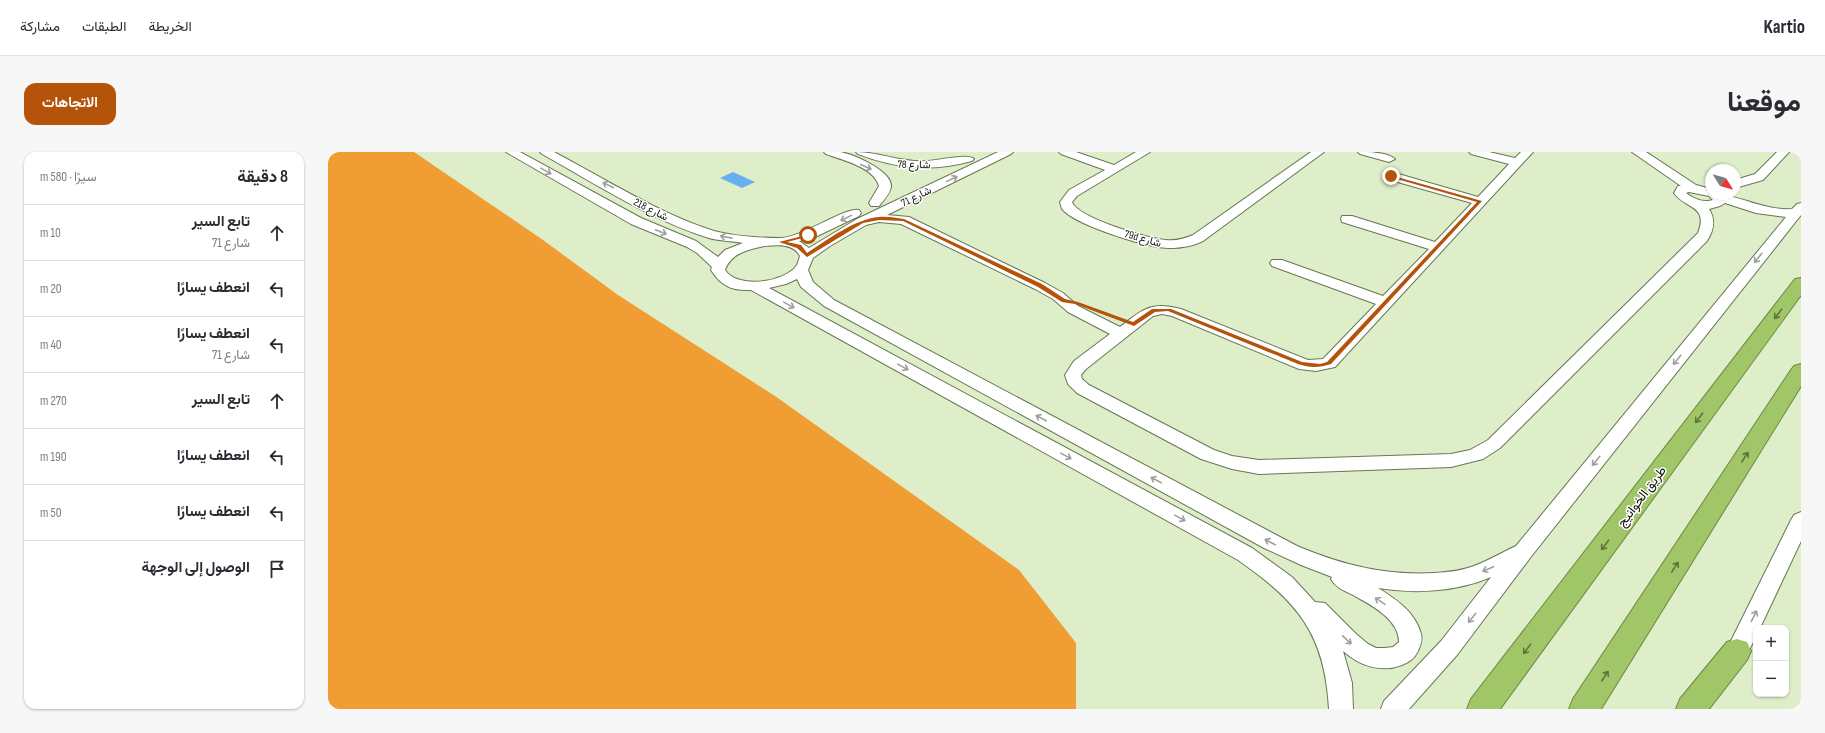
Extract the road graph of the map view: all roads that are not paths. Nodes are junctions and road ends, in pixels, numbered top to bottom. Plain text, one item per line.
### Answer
1 (512, 152) edge
2 (546, 152) edge
3 (830, 152) edge
4 (862, 152) edge
5 (982, 152) edge
6 (1007, 152) edge
7 (1065, 152) edge
8 (1144, 152) edge
9 (1318, 152) edge
10 (1364, 152) edge
11 (1475, 152) edge
12 (1638, 152) edge
13 (1782, 152) edge
14 (1521, 157) edge
15 (968, 159) junction
16 (1389, 159) dead end
17 (1115, 169) junction
18 (1391, 176) dead end
19 (1741, 182) edge
20 (1705, 194) edge
21 (1709, 200) edge
22 (1717, 200) edge
23 (1723, 200) edge
24 (1480, 201) junction
25 (875, 203) junction
26 (902, 203) junction
27 (1799, 210) edge
28 (1347, 219) dead end
29 (904, 220) junction
30 (862, 222) junction
31 (1768, 227) junction
32 (765, 242) junction
33 (782, 242) junction
34 (1437, 247) junction
35 (804, 263) junction
36 (1277, 263) dead end
37 (719, 266) junction
38 (1801, 283) edge
39 (754, 286) junction
40 (1064, 300) junction
41 (1385, 302) junction
42 (1134, 324) junction
43 (1121, 334) junction
44 (1801, 370) edge
45 (1801, 520) edge
46 (1523, 552) junction
47 (1299, 557) junction
48 (1288, 585) junction
49 (1737, 652) junction
50 (1342, 709) edge
51 (1393, 709) edge
52 (1482, 709) edge
53 (1584, 709) edge
54 (1691, 709) edge
55 (1708, 709) edge

1 -> 37 street
32 -> 2 street, شارع 218
3 -> 25 street, شارع 78
4 - 15 street, شارع 78
5 - 15 street, شارع 71
26 -> 6 street, شارع 71
7 - 17 street
8 - 17 street, 79d شارع
9 - 17 street, 79d شارع
10 - 16 street
11 - 14 street
12 - 20 street
13 - 19 street
14 - 24 street
15 - 25 street, شارع 71
18 - 24 street
21 - 43 street
22 - 31 street
23 - 27 street
24 - 34 street
25 -> 33 street, شارع 71
26 - 29 street
26 - 30 street, شارع 71
27 - 31 street
28 - 34 street
29 - 30 street
29 - 40 street
30 - 35 street, شارع 71
31 -> 46 street
32 - 33 street
32 - 37 street
33 - 35 street
34 - 41 street
35 - 39 street, شارع 71
47 -> 35 street
36 - 41 street
37 - 39 street
38 -> 52 highway, طريق الخوانيج
39 -> 48 street
40 - 42 street
40 - 43 street
41 - 42 street
42 - 43 street
53 -> 44 highway
49 -> 45 street
46 -> 47 street
46 -> 51 street
48 -> 47 street
48 - 50 street
49 - 54 highway
49 - 55 street

